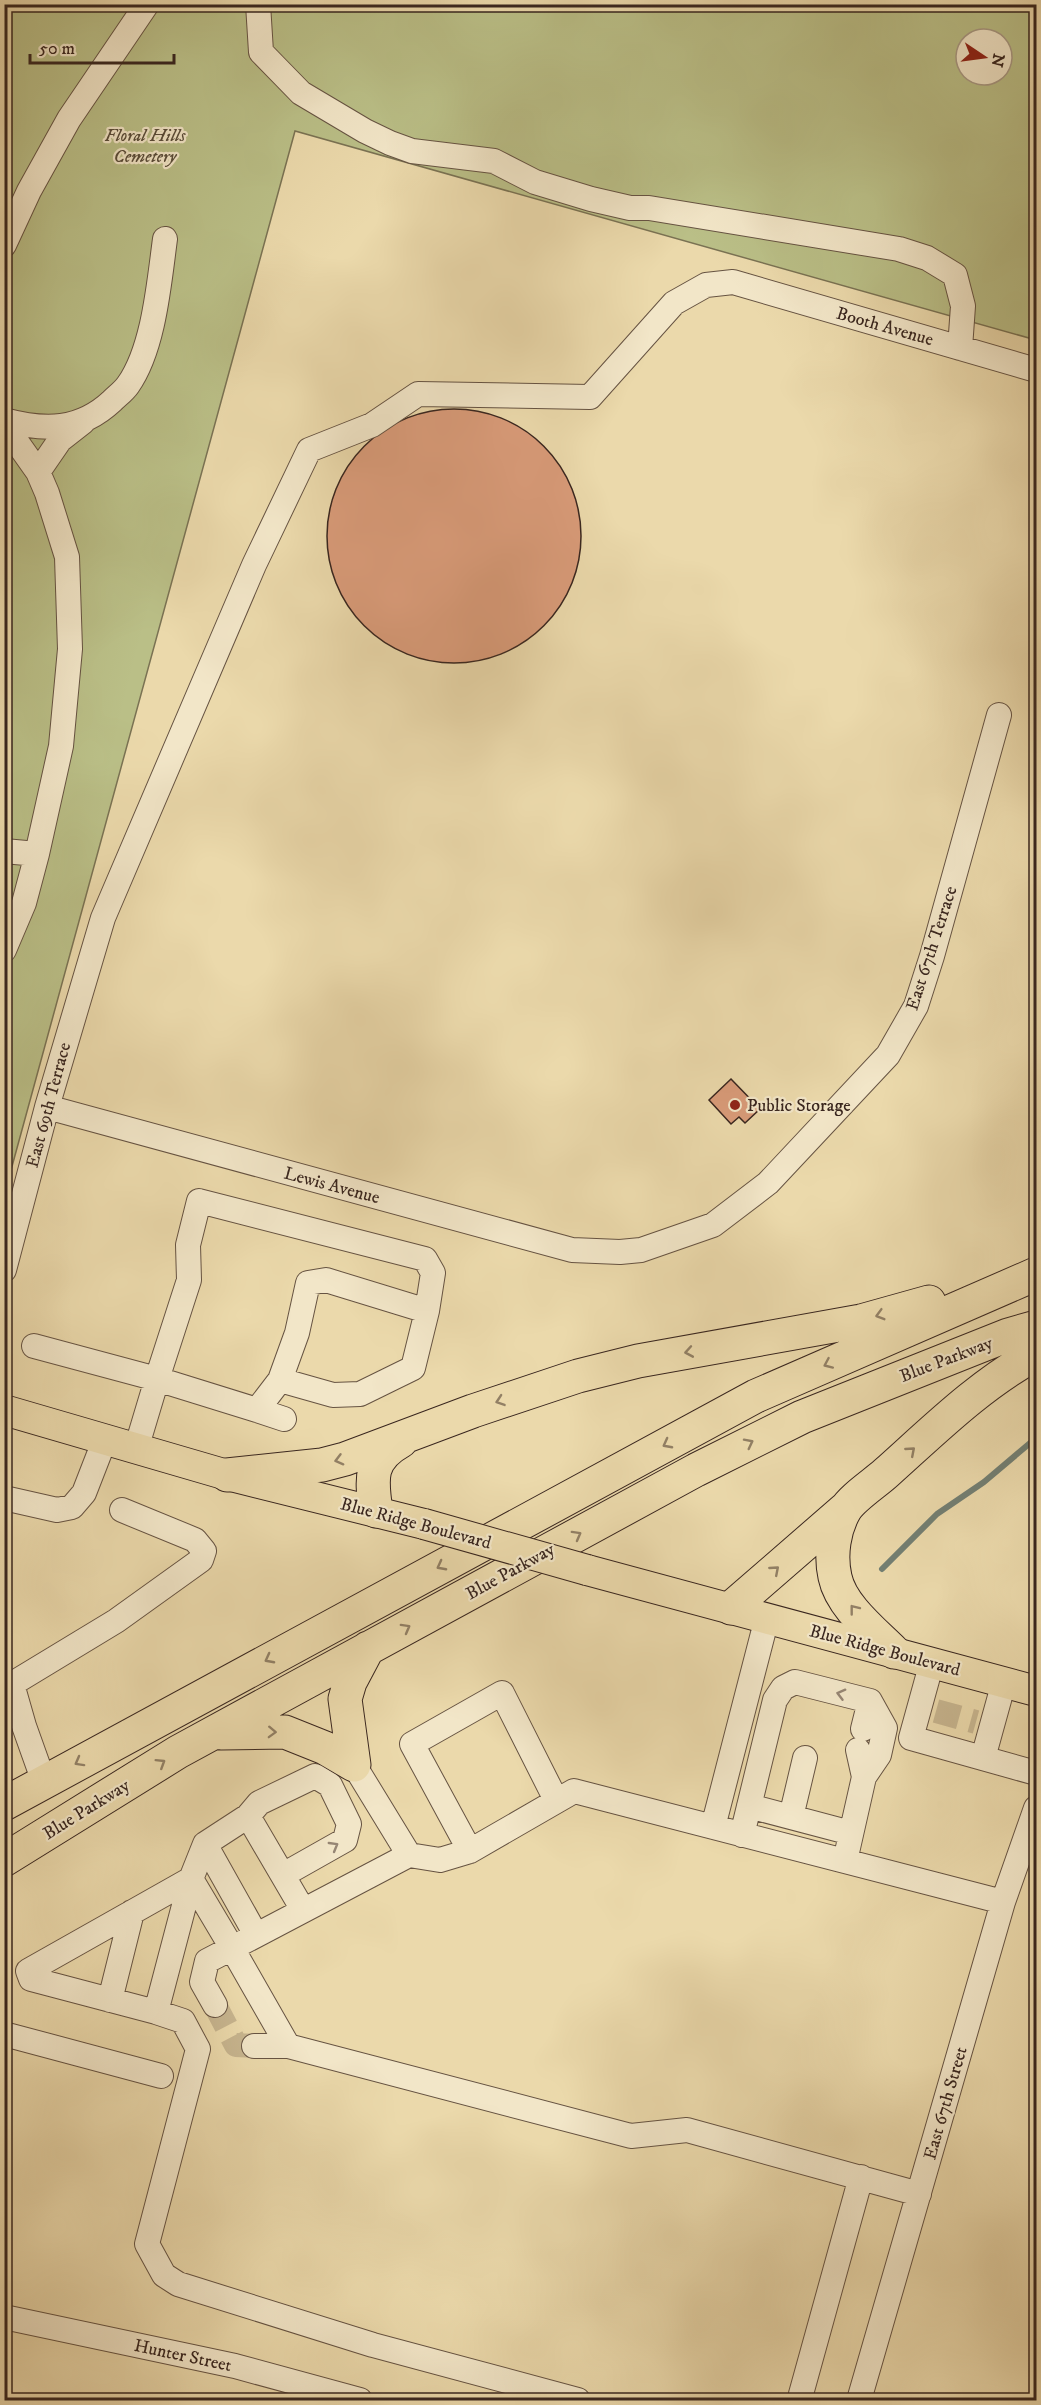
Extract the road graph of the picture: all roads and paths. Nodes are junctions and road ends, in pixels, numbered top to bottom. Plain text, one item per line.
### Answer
1 (147, 4) edge
2 (258, 4) edge
3 (165, 239) dead end
4 (4, 245) edge
5 (733, 282) joint
6 (960, 348) junction
7 (1036, 370) edge
8 (4, 422) edge
9 (82, 422) junction
10 (38, 472) junction
11 (999, 715) dead end
12 (4, 851) edge
13 (37, 854) junction
14 (6, 939) edge
15 (47, 1107) junction
16 (620, 1252) joint
17 (1036, 1268) edge
18 (4, 1270) edge
19 (1036, 1274) edge
20 (427, 1311) junction
21 (1036, 1327) edge
22 (34, 1346) dead end
23 (1036, 1354) edge
24 (157, 1379) junction
25 (280, 1380) junction
26 (4, 1410) edge
27 (257, 1410) junction
28 (284, 1419) dead end
29 (414, 1434) junction
30 (105, 1439) junction
31 (136, 1449) junction
32 (227, 1475) junction
33 (4, 1498) edge
34 (846, 1508) junction
35 (122, 1510) dead end
36 (376, 1511) junction
37 (731, 1608) junction
38 (767, 1618) junction
39 (368, 1648) junction
40 (894, 1652) junction
41 (932, 1662) junction
42 (1004, 1682) junction
43 (8, 1684) edge
44 (1036, 1691) edge
45 (870, 1701) junction
46 (213, 1733) junction
47 (805, 1758) dead end
48 (983, 1758) junction
49 (354, 1765) junction
50 (1036, 1773) edge
51 (864, 1777) junction
52 (44, 1782) junction
53 (556, 1800) junction
54 (4, 1804) edge
55 (749, 1806) junction
56 (1036, 1808) edge
57 (248, 1816) junction
58 (791, 1817) junction
59 (713, 1827) junction
60 (851, 1833) junction
61 (742, 1834) junction
62 (205, 1844) junction
63 (470, 1851) junction
64 (409, 1855) junction
65 (4, 1860) edge
66 (845, 1861) junction
67 (283, 1875) junction
68 (190, 1879) junction
69 (1003, 1902) junction
70 (303, 1910) junction
71 (132, 1912) junction
72 (256, 1935) junction
73 (232, 1948) junction
74 (110, 2000) junction
75 (215, 2005) tunnel mouth
76 (156, 2012) junction
77 (4, 2034) edge
78 (254, 2046) tunnel mouth
79 (288, 2046) junction
80 (161, 2076) dead end
81 (861, 2177) junction
82 (919, 2194) junction
83 (4, 2317) edge
84 (801, 2394) dead end
85 (360, 2400) edge
86 (578, 2400) edge
87 (859, 2400) edge

1 - 4 street
2 - 6 street
3 - 9 street
5 - 6 street, Booth Avenue
5 - 15 street, East 69th Terrace
6 - 7 street, Booth Avenue
8 - 9 street
8 - 10 street
9 - 10 street
10 - 13 street
11 - 16 street, East 67th Terrace
12 - 13 street
13 - 14 street
15 - 16 street, Lewis Avenue
15 - 18 street, East 69th Terrace
17 -> 29 highway
19 -> 52 highway, Blue Parkway
20 - 24 street
20 - 25 street
20 - 25 street
39 -> 21 highway, Blue Parkway
22 - 24 street
34 -> 23 highway
24 - 27 street
24 - 31 street
25 - 27 street
26 - 30 main road, Blue Ridge Boulevard
27 - 28 street
29 -> 32 highway
29 - 36 highway
30 - 31 main road, Blue Ridge Boulevard
30 - 33 street
31 - 32 main road, Blue Ridge Boulevard
32 - 36 main road, Blue Ridge Boulevard
37 -> 34 highway
40 -> 34 highway
35 - 43 street
36 - 37 main road, Blue Ridge Boulevard, bridge
37 - 38 main road, Blue Ridge Boulevard
38 - 40 main road, Blue Ridge Boulevard
38 - 59 street
39 - 46 highway, Blue Parkway
39 - 49 highway
40 - 41 main road, Blue Ridge Boulevard
41 - 42 main road, Blue Ridge Boulevard
41 - 48 street
42 - 44 main road, Blue Ridge Boulevard
42 - 48 street
43 - 52 street
45 - 51 street
45 - 51 street
45 -> 55 street
46 -> 49 highway
65 -> 46 highway, Blue Parkway
47 - 58 street
48 - 50 street
49 - 64 street
51 - 60 street
52 - 54 highway, Blue Parkway
53 - 59 street
53 - 63 street
53 - 63 street
55 - 58 street
55 - 61 street
56 - 69 street, East 67th Street
57 - 62 street
57 - 67 street
67 -> 57 street
58 - 60 street
59 - 61 street
60 - 66 street
61 - 66 street
62 - 68 street
62 - 72 street
63 - 64 street
64 - 70 street
66 - 69 street
67 - 70 street
68 - 71 street
68 - 73 street
68 - 76 street
69 - 82 street, East 67th Street
70 - 72 street
71 - 74 street
71 - 74 street
72 - 73 street
73 - 75 street
73 - 79 street
74 - 76 street
76 - 86 street
77 - 80 street
78 - 79 street
79 - 81 street
81 - 82 street
81 - 84 street
82 - 87 street, East 67th Street
83 - 85 street, Hunter Street

